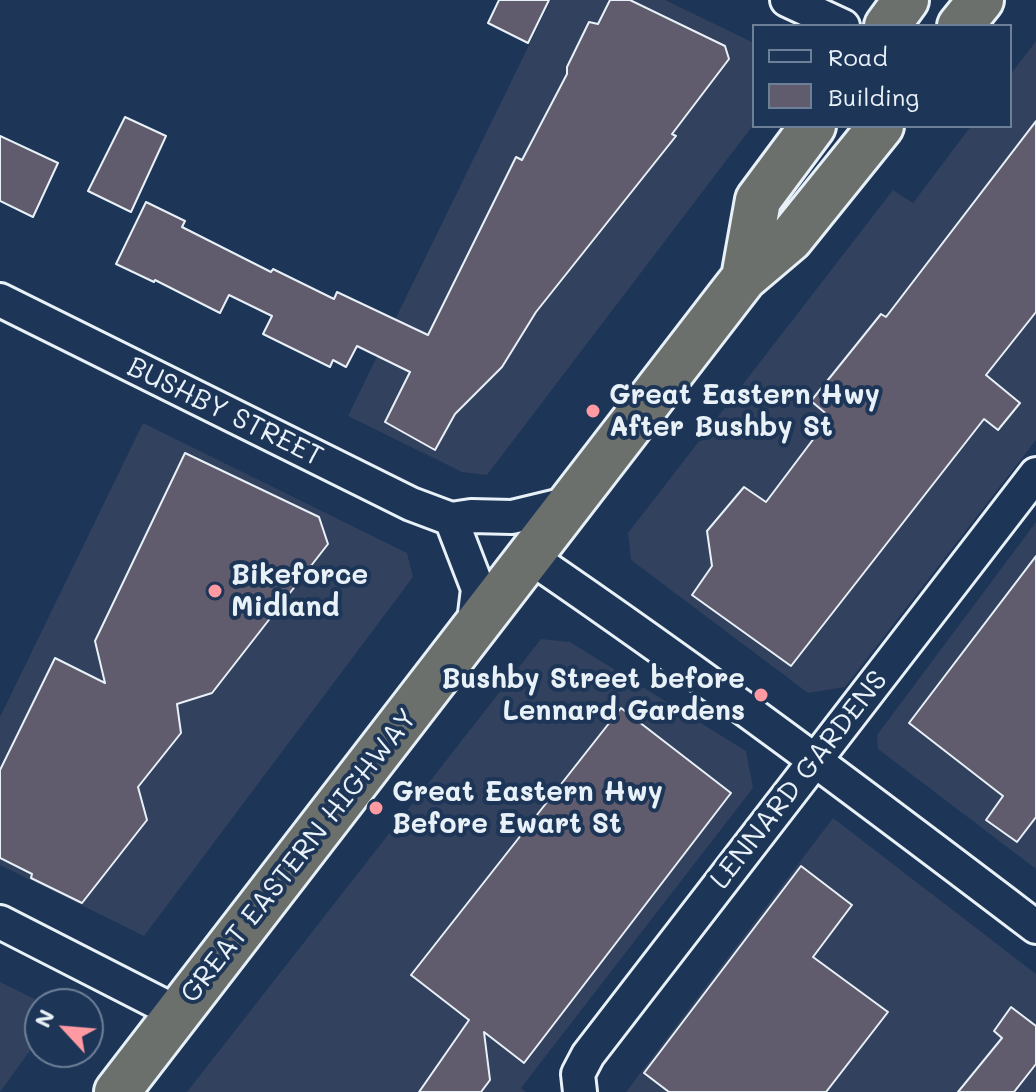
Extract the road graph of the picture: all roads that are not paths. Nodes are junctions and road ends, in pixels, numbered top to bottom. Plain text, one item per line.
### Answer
1 (787, 0) edge
2 (906, 0) edge
3 (981, 0) edge
4 (839, 24) edge
5 (888, 24) edge
6 (962, 24) edge
7 (812, 128) edge
8 (879, 128) edge
9 (744, 278) junction
10 (0, 300) edge
11 (1036, 474) edge
12 (570, 503) junction
13 (451, 519) junction
14 (530, 557) junction
15 (473, 631) junction
16 (815, 759) junction
17 (0, 922) edge
18 (1036, 927) edge
19 (178, 1013) junction
20 (117, 1092) edge
21 (580, 1092) edge

1 - 4 street
2 - 5 highway
3 - 6 highway
7 - 9 highway, GREAT EASTERN HIGHWAY
8 - 9 highway, GREAT EASTERN HIGHWAY
9 - 12 highway, GREAT EASTERN HIGHWAY
10 - 13 street, BUSHBY STREET
11 - 16 street, LENNARD GARDENS
12 - 13 street, BUSHBY STREET
12 - 14 highway, GREAT EASTERN HIGHWAY
13 - 15 street
14 - 15 highway, GREAT EASTERN HIGHWAY
14 - 16 street
15 - 19 highway, GREAT EASTERN HIGHWAY
16 - 18 street
16 - 21 street, LENNARD GARDENS
17 - 19 street
19 - 20 highway, GREAT EASTERN HIGHWAY

